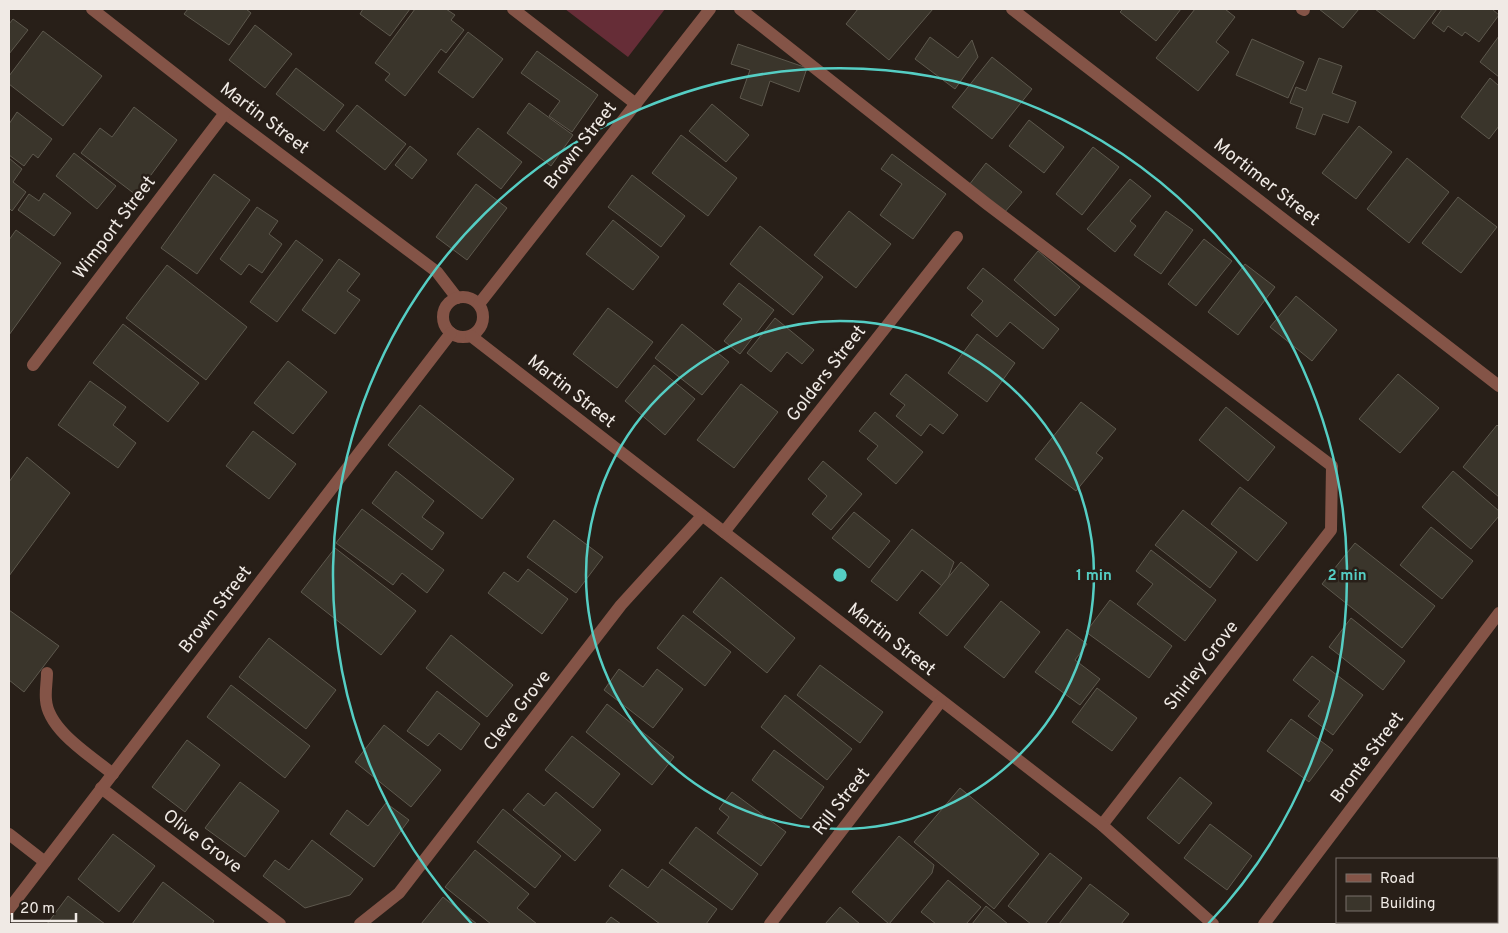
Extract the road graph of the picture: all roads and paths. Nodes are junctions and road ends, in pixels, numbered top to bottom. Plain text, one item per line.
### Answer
1 (92, 9) edge
2 (512, 9) edge
3 (710, 9) edge
4 (740, 9) edge
5 (1012, 9) edge
6 (636, 104) junction
7 (226, 113) junction
8 (957, 238) dead end
9 (457, 298) junction
10 (479, 304) junction
11 (451, 333) junction
12 (470, 336) junction
13 (33, 365) dead end
14 (1499, 386) edge
15 (702, 516) junction
16 (724, 532) junction
17 (1499, 613) edge
18 (48, 673) dead end
19 (941, 700) junction
20 (113, 774) junction
21 (101, 788) junction
22 (1102, 825) junction
23 (9, 834) edge
24 (45, 862) junction
25 (9, 909) edge
26 (280, 924) edge
27 (360, 924) edge
28 (770, 924) edge
29 (1213, 924) edge
30 (1264, 924) edge

1 - 7 street, Martin Street
2 - 6 street
3 - 6 street, Brown Street
4 - 22 street, Shirley Grove
5 - 14 street, Mortimer Street
6 - 10 street, Brown Street
7 - 9 street, Martin Street
7 - 13 street, Wimport Street
8 - 16 street, Golders Street
9 - 10 street
9 - 11 street
10 - 12 street
11 - 12 street
11 - 20 street, Brown Street
12 - 15 street, Martin Street
15 - 16 street, Martin Street
15 - 27 street, Cleve Grove
16 - 19 street, Martin Street
17 - 30 street, Bronte Street
18 - 20 street
19 - 22 street, Martin Street
19 - 28 street, Rill Street
20 - 21 street, Brown Street
21 - 24 street, Brown Street
21 - 26 street, Olive Grove
22 - 29 street, Martin Street
23 - 24 street
24 - 25 street, Brown Street

